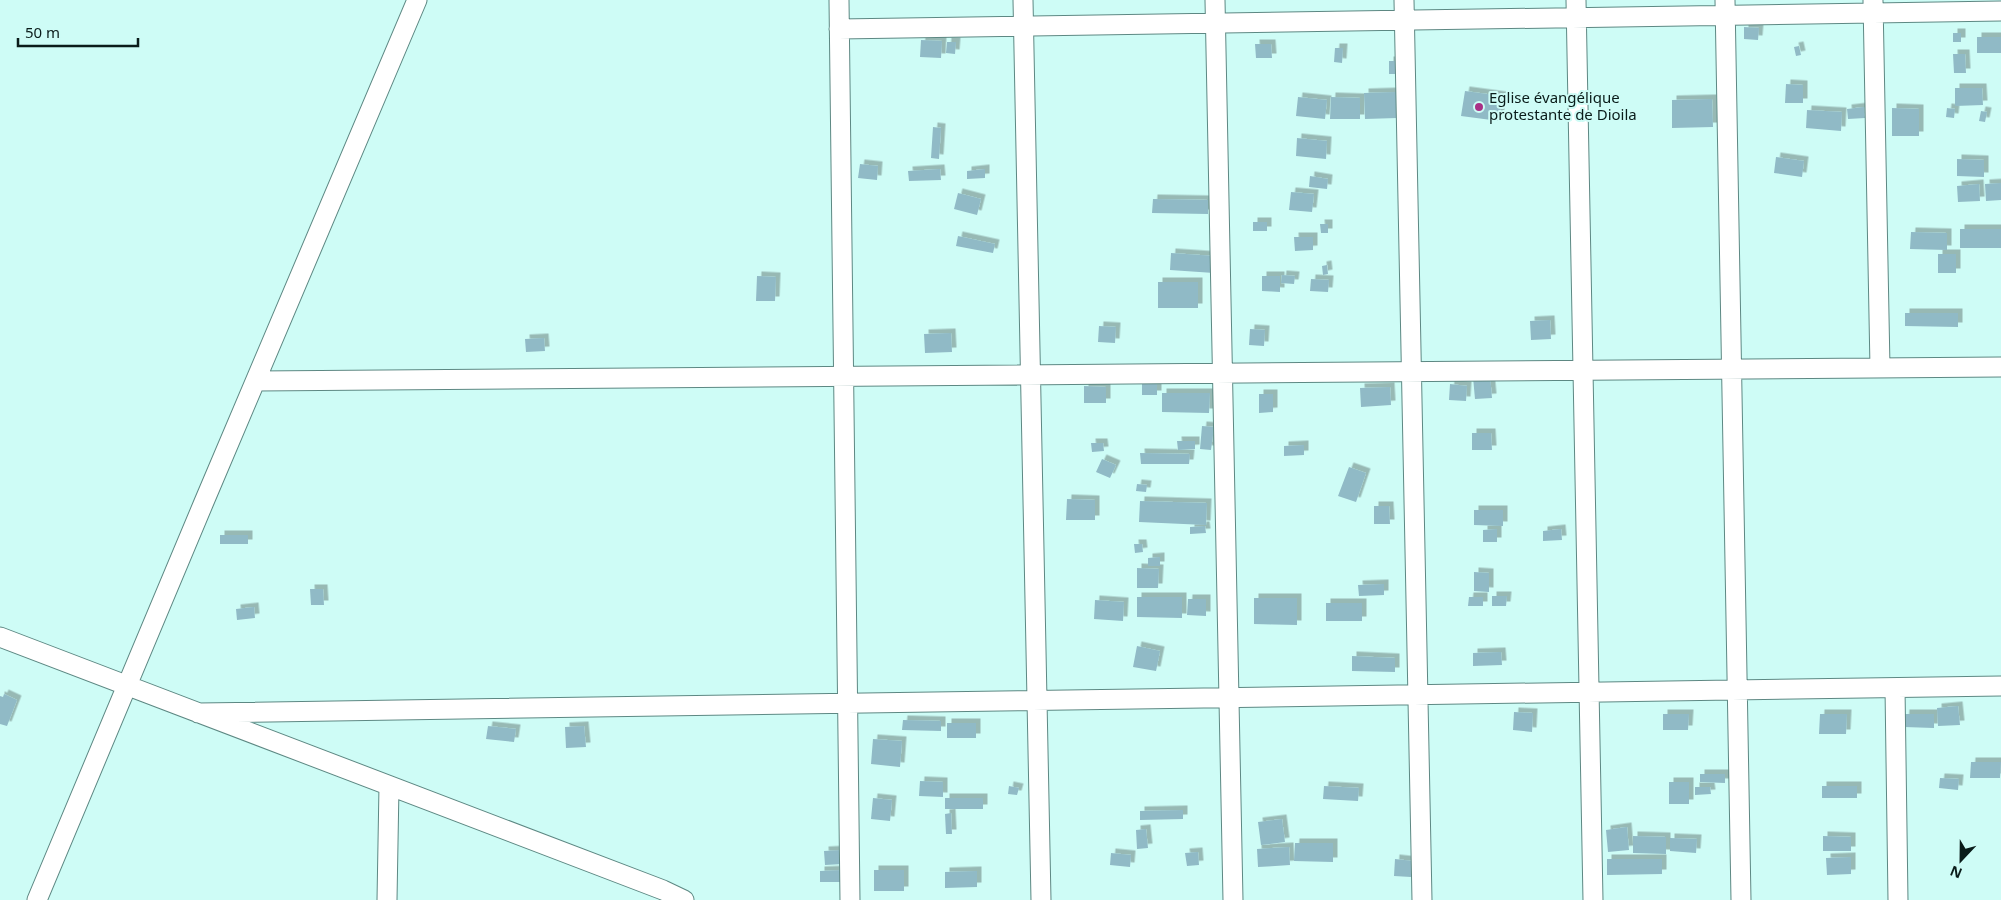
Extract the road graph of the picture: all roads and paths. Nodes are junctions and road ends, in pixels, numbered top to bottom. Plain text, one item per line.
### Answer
1 (418, 0) edge
2 (839, 0) edge
3 (1023, 0) edge
4 (1215, 0) edge
5 (1404, 0) edge
6 (1873, 6) edge
7 (1725, 7) edge
8 (1576, 8) edge
9 (2001, 10) edge
10 (1404, 20) junction
11 (1216, 22) junction
12 (1023, 26) junction
13 (839, 28) junction
14 (2001, 367) edge
15 (1880, 368) junction
16 (1732, 370) junction
17 (1583, 371) junction
18 (1411, 372) junction
19 (1223, 373) junction
20 (1030, 375) junction
21 (844, 376) junction
22 (257, 381) junction
23 (0, 637) edge
24 (125, 685) junction
25 (2001, 686) edge
26 (1895, 688) junction
27 (1738, 690) junction
28 (1589, 693) junction
29 (1418, 695) junction
30 (1229, 698) junction
31 (1037, 701) junction
32 (848, 704) junction
33 (198, 713) junction
34 (389, 786) junction
35 (663, 895) edge
36 (37, 900) edge
37 (387, 900) edge
38 (684, 900) edge
39 (850, 900) edge
40 (1041, 900) edge
41 (1233, 900) edge
42 (1422, 900) edge
43 (1593, 900) edge
44 (1741, 900) edge
45 (1898, 900) edge

1 - 22 street
2 - 13 street
3 - 12 street
4 - 11 street
5 - 10 street
6 - 7 street
6 - 9 street
6 - 15 street
7 - 8 street
7 - 16 street
8 - 10 street
8 - 17 street
10 - 11 street
10 - 18 street
11 - 12 street
11 - 19 street
12 - 13 street
12 - 20 street
13 - 21 street
14 - 15 street
15 - 16 street
16 - 17 street
16 - 27 street
17 - 18 street
17 - 28 street
18 - 19 street
18 - 29 street
19 - 20 street
19 - 30 street
20 - 21 street
20 - 31 street
21 - 22 street
21 - 32 street
22 - 24 street
23 - 24 street
24 - 33 street
24 - 36 street
25 - 26 street
26 - 27 street
26 - 45 street
27 - 28 street
27 - 44 street
28 - 29 street
28 - 43 street
29 - 30 street
29 - 42 street
30 - 31 street
30 - 41 street
31 - 32 street
31 - 40 street
32 - 33 street
32 - 39 street
33 - 34 street
34 - 35 street
34 - 37 street
35 - 38 street

